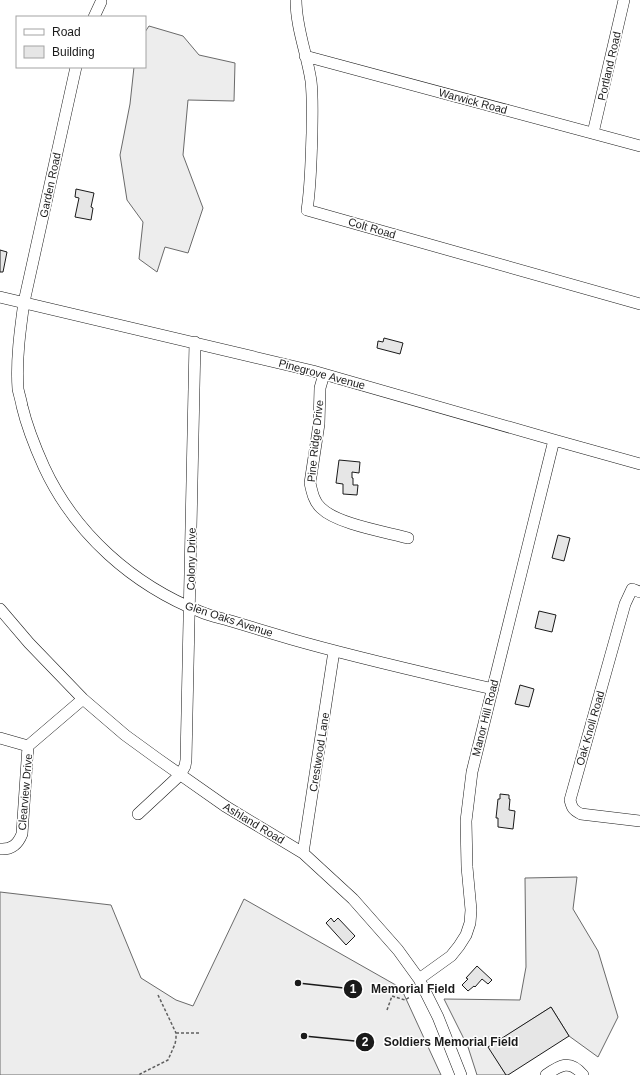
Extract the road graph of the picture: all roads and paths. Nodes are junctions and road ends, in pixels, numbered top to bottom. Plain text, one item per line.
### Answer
1 (296, 0) edge
2 (624, 0) edge
3 (101, 2) dead end
4 (94, 16) edge
5 (305, 56) junction
6 (76, 68) edge
7 (593, 133) junction
8 (640, 146) edge
9 (0, 297) edge
10 (24, 302) junction
11 (640, 304) edge
12 (195, 342) junction
13 (324, 374) junction
14 (554, 440) junction
15 (640, 464) edge
16 (408, 538) dead end
17 (640, 592) edge
18 (190, 608) junction
19 (0, 609) edge
20 (334, 651) junction
21 (493, 688) junction
22 (83, 699) junction
23 (0, 738) edge
24 (28, 746) junction
25 (180, 775) junction
26 (138, 814) dead end
27 (640, 821) edge
28 (0, 849) edge
29 (303, 853) junction
30 (418, 979) junction
31 (158, 995) dead end
32 (410, 997) dead end
33 (387, 1010) dead end
34 (176, 1033) junction
35 (200, 1033) dead end
36 (140, 1075) edge
37 (461, 1075) edge
38 (546, 1075) edge
39 (583, 1075) edge

1 - 5 street, Colt Road
2 - 7 street, Portland Road
3 - 4 street
5 - 7 street, Warwick Road
5 - 11 street, Colt Road
6 - 10 street, Garden Road
7 - 8 street, Warwick Road
9 - 10 street, Pinegrove Avenue
10 - 12 street, Pinegrove Avenue
10 - 18 street, Glen Oaks Avenue
12 - 13 street, Pinegrove Avenue
12 - 18 street, Colony Drive
13 - 14 street, Pinegrove Avenue
13 - 16 street, Pine Ridge Drive
14 - 15 street, Pinegrove Avenue
14 - 21 street, Manor Hill Road
17 - 27 street, Oak Knoll Road
18 - 20 street, Glen Oaks Avenue
18 - 25 street, Colony Drive
19 - 22 street, Ashland Road
20 - 21 street, Glen Oaks Avenue
20 - 29 street, Crestwood Lane
21 - 30 street, Manor Hill Road
22 - 24 street
22 - 25 street, Ashland Road
23 - 24 street
24 - 28 street, Clearview Drive
25 - 26 street
25 - 29 street, Ashland Road
29 - 30 street, Ashland Road
30 - 37 street, Ashland Road
31 - 34 path
32 - 33 path
34 - 35 path
34 - 36 path
38 - 39 street

